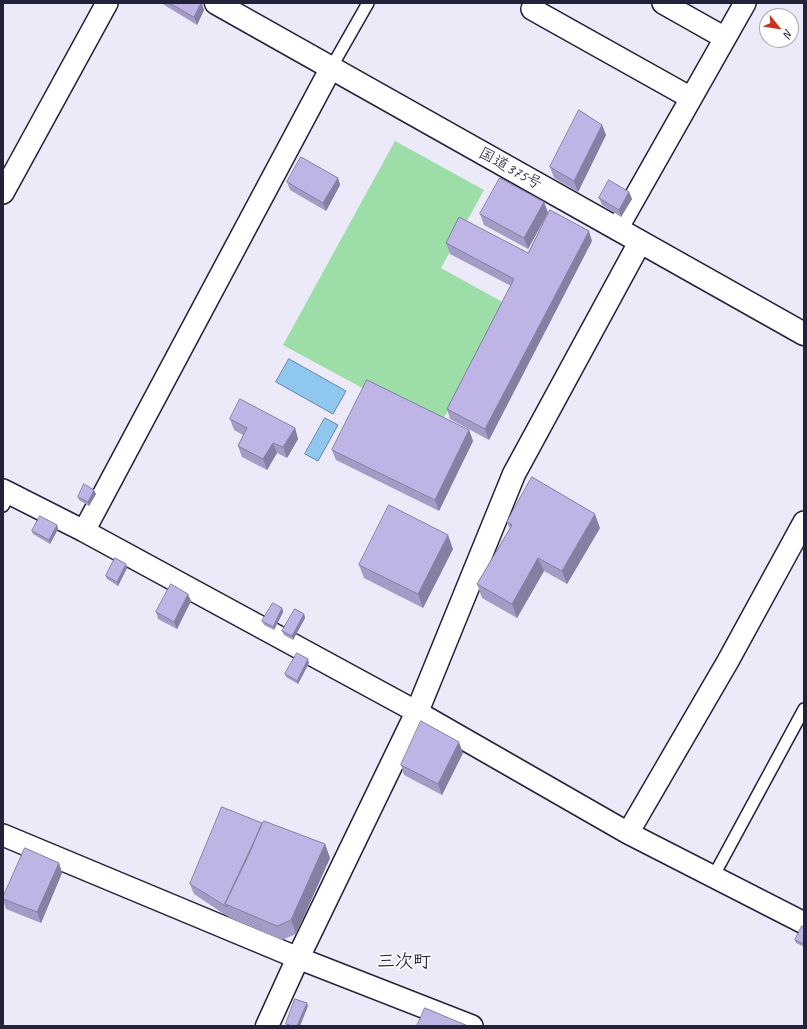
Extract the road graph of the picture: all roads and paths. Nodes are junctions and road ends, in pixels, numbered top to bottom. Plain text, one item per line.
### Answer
1 (107, 3) edge
2 (216, 3) edge
3 (368, 3) edge
4 (535, 3) edge
5 (663, 3) edge
6 (745, 3) edge
7 (725, 38) junction
8 (332, 68) junction
9 (691, 98) junction
10 (3, 192) edge
11 (617, 229) junction
12 (640, 242) junction
13 (803, 331) edge
14 (5, 497) edge
15 (804, 522) edge
16 (84, 531) junction
17 (804, 709) edge
18 (417, 712) junction
19 (628, 833) junction
20 (3, 835) edge
21 (713, 877) junction
22 (804, 924) edge
23 (298, 958) junction
24 (267, 1026) edge
25 (472, 1026) edge

1 - 10 street
2 - 8 main road, 国道375号
3 - 8 lane
4 - 9 street
5 - 7 street
6 - 7 street
7 - 9 street
8 - 11 main road, 国道375号
8 - 16 street
9 - 11 street
11 - 12 main road, 国道375号
12 - 13 main road, 国道375号
12 - 18 main road
14 - 16 street
15 - 19 street
16 - 18 street
17 - 21 lane
18 - 19 street
18 - 23 main road
19 - 21 street
20 - 23 street
21 - 22 street
23 - 24 main road
23 - 25 street

